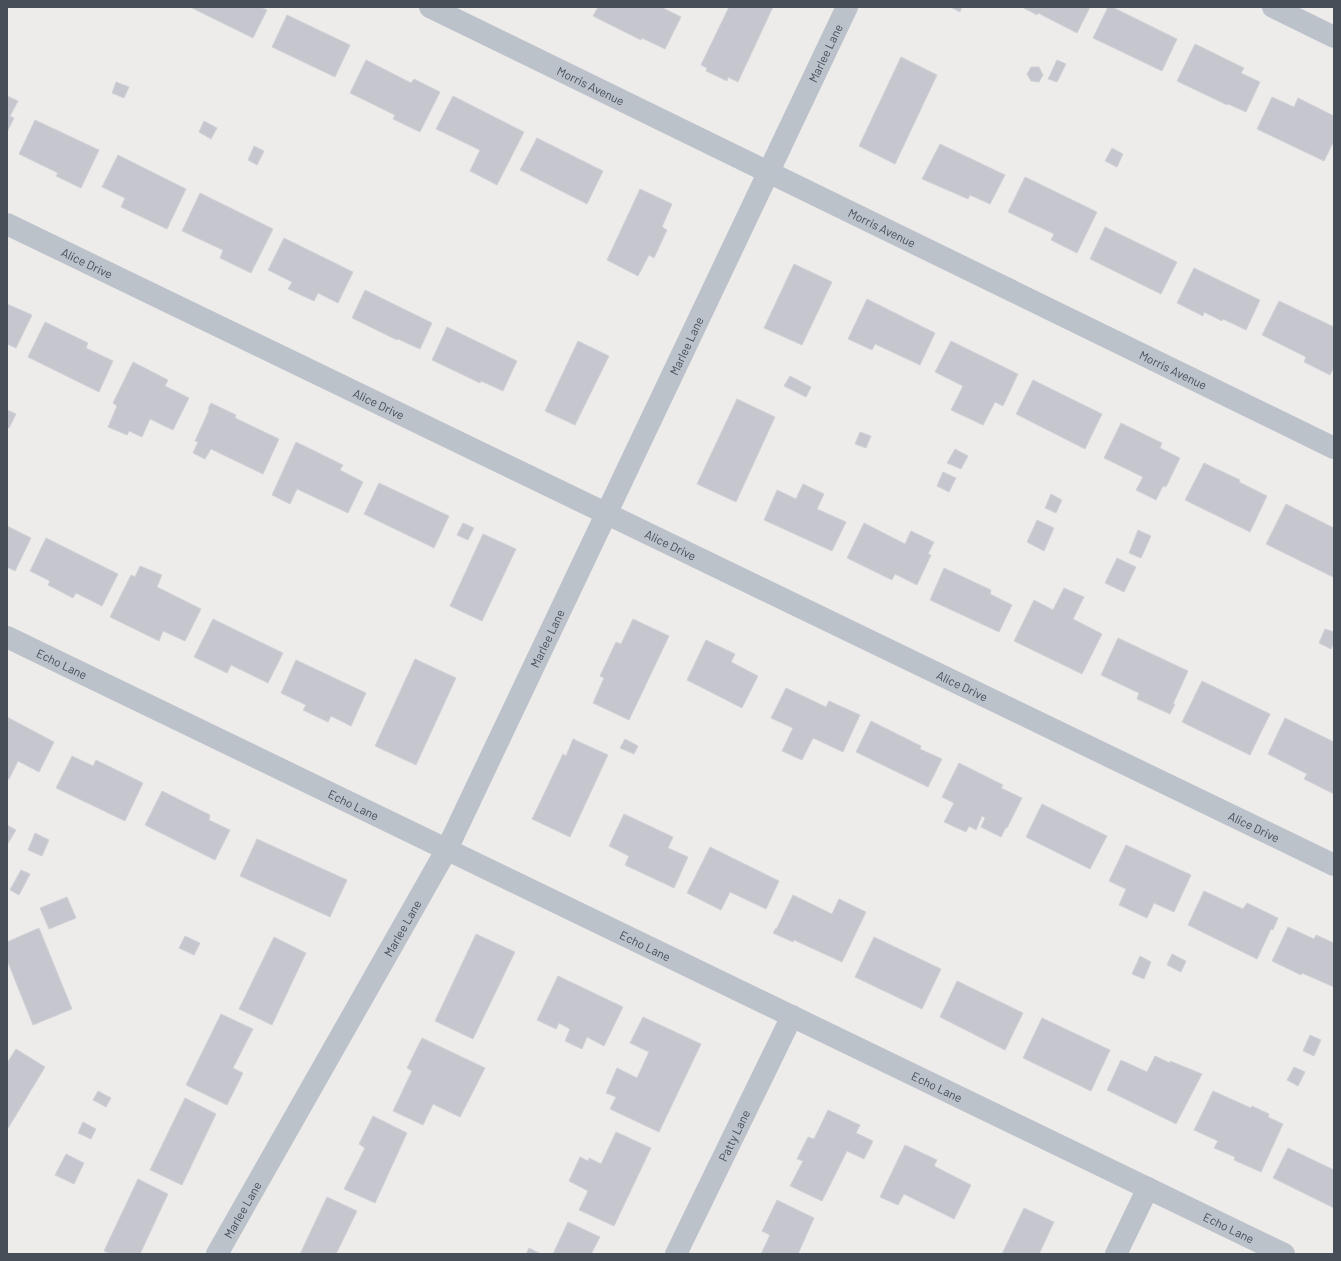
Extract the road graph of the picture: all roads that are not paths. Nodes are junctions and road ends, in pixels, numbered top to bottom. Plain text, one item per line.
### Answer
1 (430, 7) edge
2 (847, 7) edge
3 (1273, 7) edge
4 (1334, 36) edge
5 (767, 172) junction
6 (7, 224) edge
7 (1334, 448) edge
8 (606, 514) junction
9 (7, 637) edge
10 (447, 849) junction
11 (1334, 865) edge
12 (792, 1016) junction
13 (1148, 1188) junction
14 (217, 1254) edge
15 (676, 1254) edge
16 (1116, 1254) edge
17 (1284, 1254) edge

1 - 5 street, Morris Avenue
2 - 5 street, Marlee Lane
3 - 4 street
5 - 7 street, Morris Avenue
5 - 8 street, Marlee Lane
6 - 8 street, Alice Drive
8 - 10 street, Marlee Lane
8 - 11 street, Alice Drive
9 - 10 street, Echo Lane
10 - 12 street, Echo Lane
10 - 14 street, Marlee Lane
12 - 13 street, Echo Lane
12 - 15 street, Patty Lane
13 - 16 street
13 - 17 street, Echo Lane

